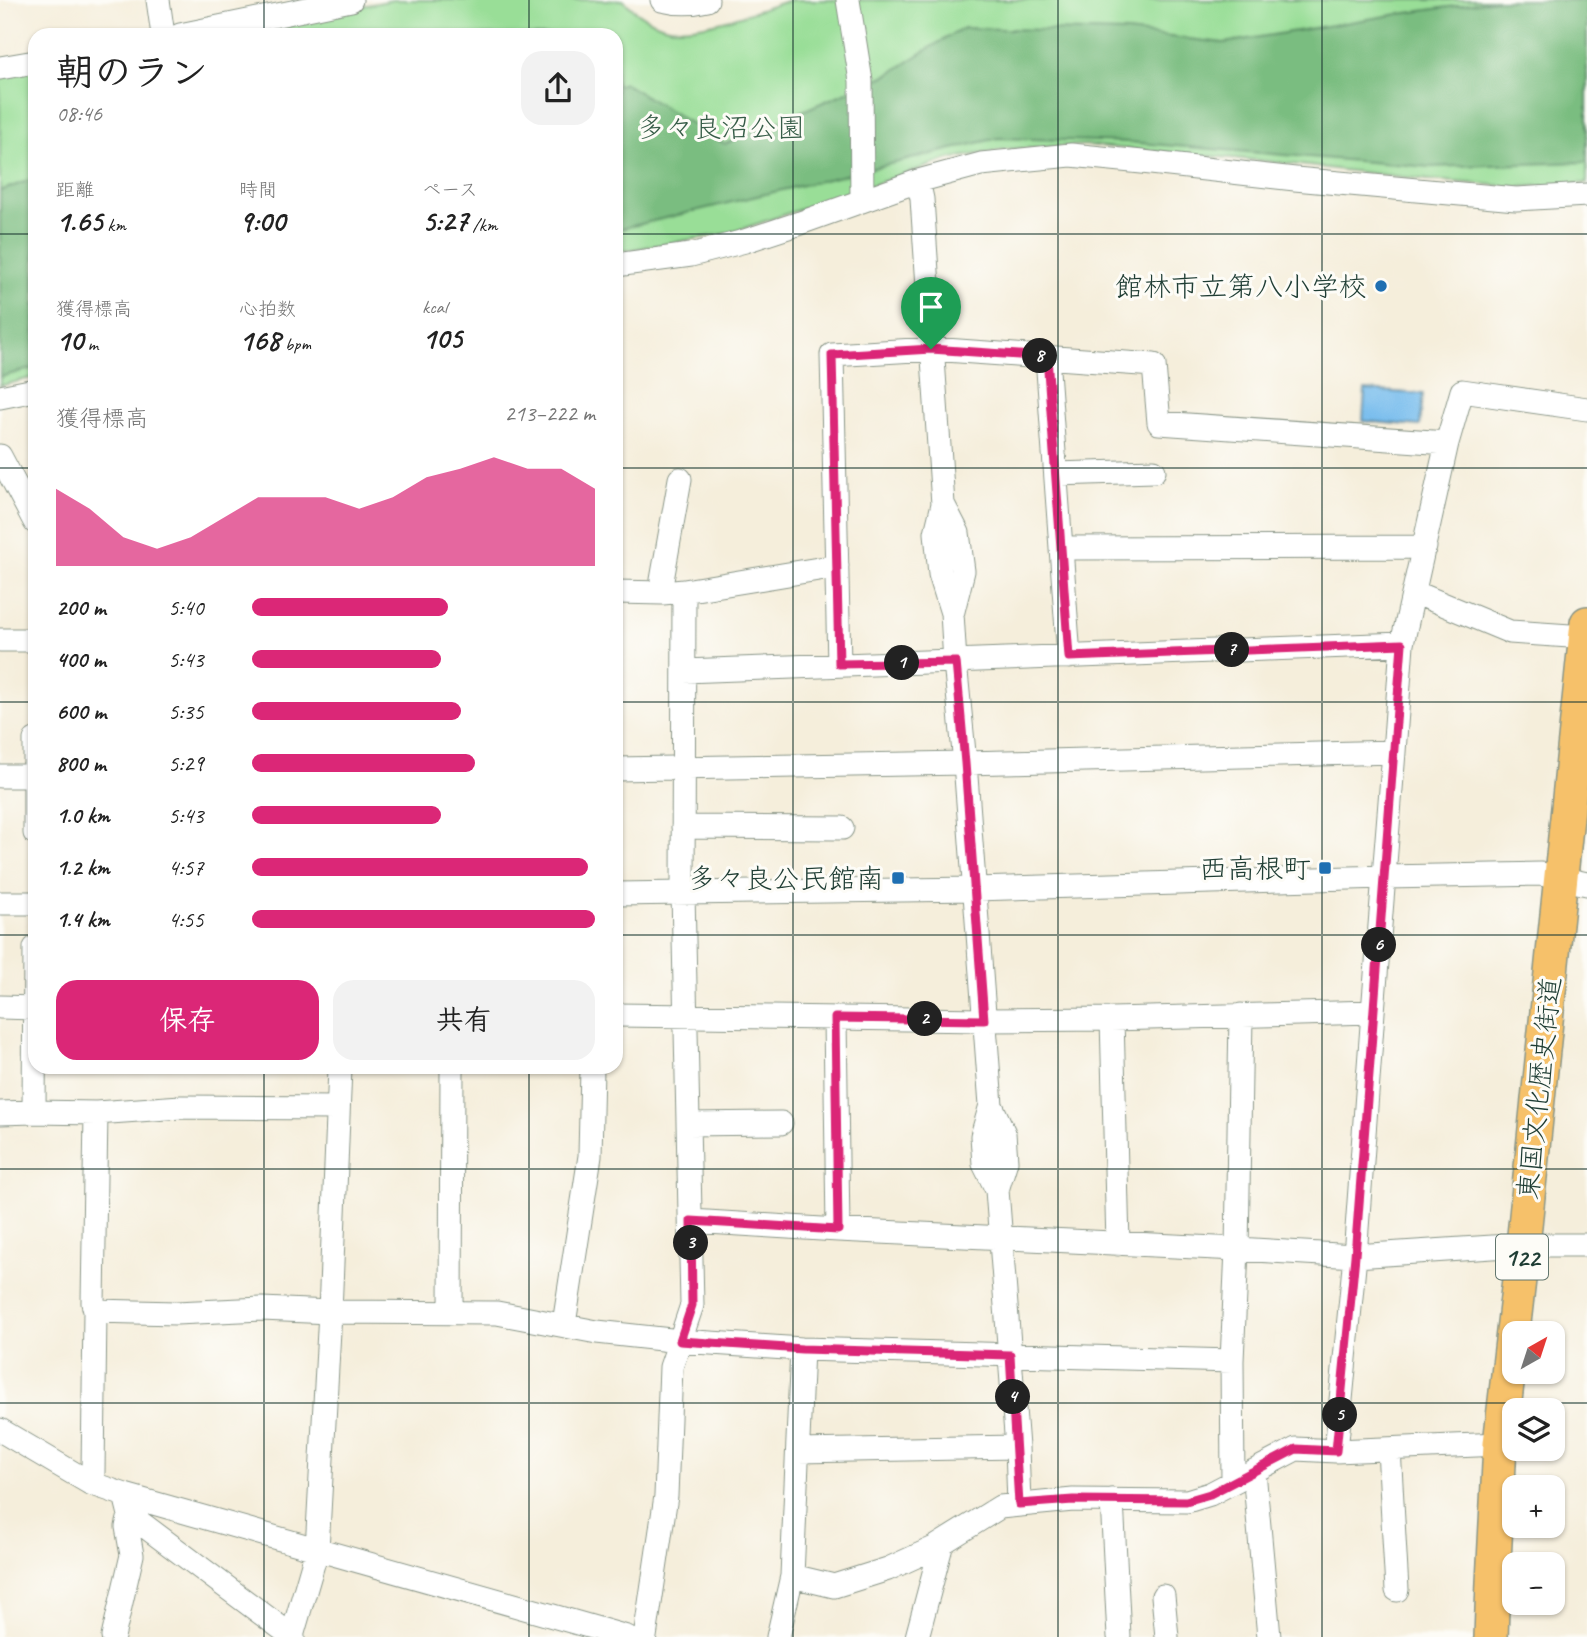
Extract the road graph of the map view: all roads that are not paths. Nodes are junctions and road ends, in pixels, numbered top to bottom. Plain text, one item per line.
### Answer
1 (158, 0) edge
2 (351, 0) edge
3 (662, 0) edge
4 (708, 0) edge
5 (848, 0) edge
6 (162, 28) edge
7 (214, 28) edge
8 (28, 63) edge
9 (0, 68) edge
10 (918, 181) junction
11 (1587, 195) edge
12 (862, 201) junction
13 (623, 264) edge
14 (931, 349) junction
15 (1047, 357) junction
16 (28, 391) edge
17 (0, 397) edge
18 (1587, 409) edge
19 (1447, 443) junction
20 (0, 457) edge
21 (1154, 471) dead end
22 (1056, 474) junction
23 (680, 479) dead end
24 (28, 509) edge
25 (1425, 547) junction
26 (1061, 548) junction
27 (837, 566) junction
28 (623, 592) edge
29 (673, 592) junction
30 (1414, 592) junction
31 (1586, 630) edge
32 (0, 640) edge
33 (28, 640) edge
34 (1402, 644) junction
35 (1069, 657) junction
36 (956, 662) junction
37 (839, 664) junction
38 (684, 671) junction
39 (1394, 752) junction
40 (965, 763) junction
41 (683, 767) junction
42 (623, 769) edge
43 (0, 776) edge
44 (28, 776) edge
45 (683, 827) junction
46 (842, 828) dead end
47 (1385, 877) junction
48 (1574, 881) edge
49 (975, 888) junction
50 (684, 893) junction
51 (623, 894) edge
52 (28, 902) edge
53 (0, 903) edge
54 (0, 1007) edge
55 (28, 1008) edge
56 (1373, 1012) junction
57 (623, 1015) edge
58 (1241, 1015) junction
59 (686, 1016) junction
60 (835, 1018) junction
61 (1112, 1019) junction
62 (984, 1020) junction
63 (34, 1074) edge
64 (340, 1074) edge
65 (452, 1074) edge
66 (592, 1074) edge
67 (338, 1108) junction
68 (34, 1112) junction
69 (0, 1113) edge
70 (96, 1113) junction
71 (780, 1123) dead end
72 (688, 1124) junction
73 (691, 1221) junction
74 (838, 1230) junction
75 (1000, 1238) junction
76 (1118, 1244) junction
77 (1523, 1245) junction
78 (1587, 1245) edge
79 (1237, 1249) junction
80 (1355, 1256) junction
81 (95, 1311) junction
82 (330, 1312) junction
83 (451, 1313) junction
84 (564, 1324) junction
85 (680, 1341) junction
86 (802, 1349) junction
87 (1010, 1355) junction
88 (1232, 1361) junction
89 (0, 1430) edge
90 (1500, 1444) junction
91 (1017, 1447) junction
92 (1389, 1449) junction
93 (798, 1451) junction
94 (1336, 1451) junction
95 (1254, 1471) junction
96 (1233, 1482) junction
97 (90, 1483) junction
98 (1112, 1500) junction
99 (1019, 1504) junction
100 (127, 1505) junction
101 (942, 1543) junction
102 (317, 1550) junction
103 (792, 1576) junction
104 (1397, 1590) dead end
105 (1163, 1596) dead end
106 (113, 1637) edge
107 (293, 1637) edge
108 (627, 1637) edge
109 (645, 1637) edge
110 (778, 1637) edge
111 (918, 1637) edge
112 (1119, 1637) edge
113 (1167, 1637) edge
114 (1269, 1637) edge
115 (1491, 1637) edge

1 - 6 street
2 - 7 street
3 - 4 street
5 - 12 street
8 - 9 street
10 - 11 street
10 - 12 street
10 - 14 street
12 - 13 street
14 - 15 street
14 - 27 street
14 - 36 street
15 - 19 street
15 - 22 street
16 - 17 street
18 - 19 street
19 - 25 street
20 - 24 street
21 - 22 street
22 - 26 street
23 - 29 street
25 - 26 street
25 - 30 street
26 - 35 street
27 - 29 street
27 - 37 street
28 - 29 street
29 - 38 street
30 - 31 street
30 - 34 street
31 - 48 highway, 東国文化歴史街道 / 122
32 - 33 street
34 - 35 street
34 - 39 street
35 - 36 street
36 - 37 street
36 - 40 street
37 - 38 street
38 - 41 street
39 - 40 street
39 - 47 street
40 - 41 street
40 - 49 street
41 - 42 street
41 - 45 street
43 - 44 street
45 - 46 street
45 - 50 street
47 - 48 street
47 - 49 street
47 - 56 street
48 - 77 highway, 東国文化歴史街道 / 122
49 - 50 street
49 - 62 street
50 - 51 street
50 - 59 street
52 - 53 street
54 - 55 street
56 - 58 street
56 - 80 street
57 - 59 street
58 - 61 street
58 - 79 street
59 - 60 street
59 - 72 street
60 - 62 street
60 - 74 street
61 - 62 street
61 - 76 street
62 - 75 street
63 - 68 street
64 - 67 street
65 - 83 street
66 - 84 street
67 - 70 street
67 - 82 street
68 - 69 street
68 - 70 street
70 - 81 street
71 - 72 street
72 - 73 street
73 - 74 street
73 - 85 street
74 - 75 street
75 - 76 street
75 - 87 street
76 - 79 street
77 - 78 street
77 - 80 street
77 - 90 highway, 東国文化歴史街道 / 122
79 - 80 street
79 - 88 street
80 - 94 street
81 - 82 street
81 - 97 street
82 - 83 street
82 - 102 street
83 - 84 street
84 - 85 street
85 - 86 street
85 - 109 street
86 - 87 street
86 - 93 street
87 - 88 street
87 - 91 street
88 - 96 street
89 - 97 street
90 - 92 street
90 - 115 highway, 東国文化歴史街道 / 122
91 - 93 street
91 - 99 street
92 - 94 street
92 - 104 street
93 - 103 street
94 - 95 street
95 - 96 street
95 - 114 street
96 - 98 street
97 - 100 street
98 - 99 street
98 - 112 street
99 - 101 street
100 - 102 street
100 - 106 street
100 - 107 street
101 - 103 street
101 - 111 street
102 - 107 street
102 - 108 street
103 - 110 street
105 - 113 street

